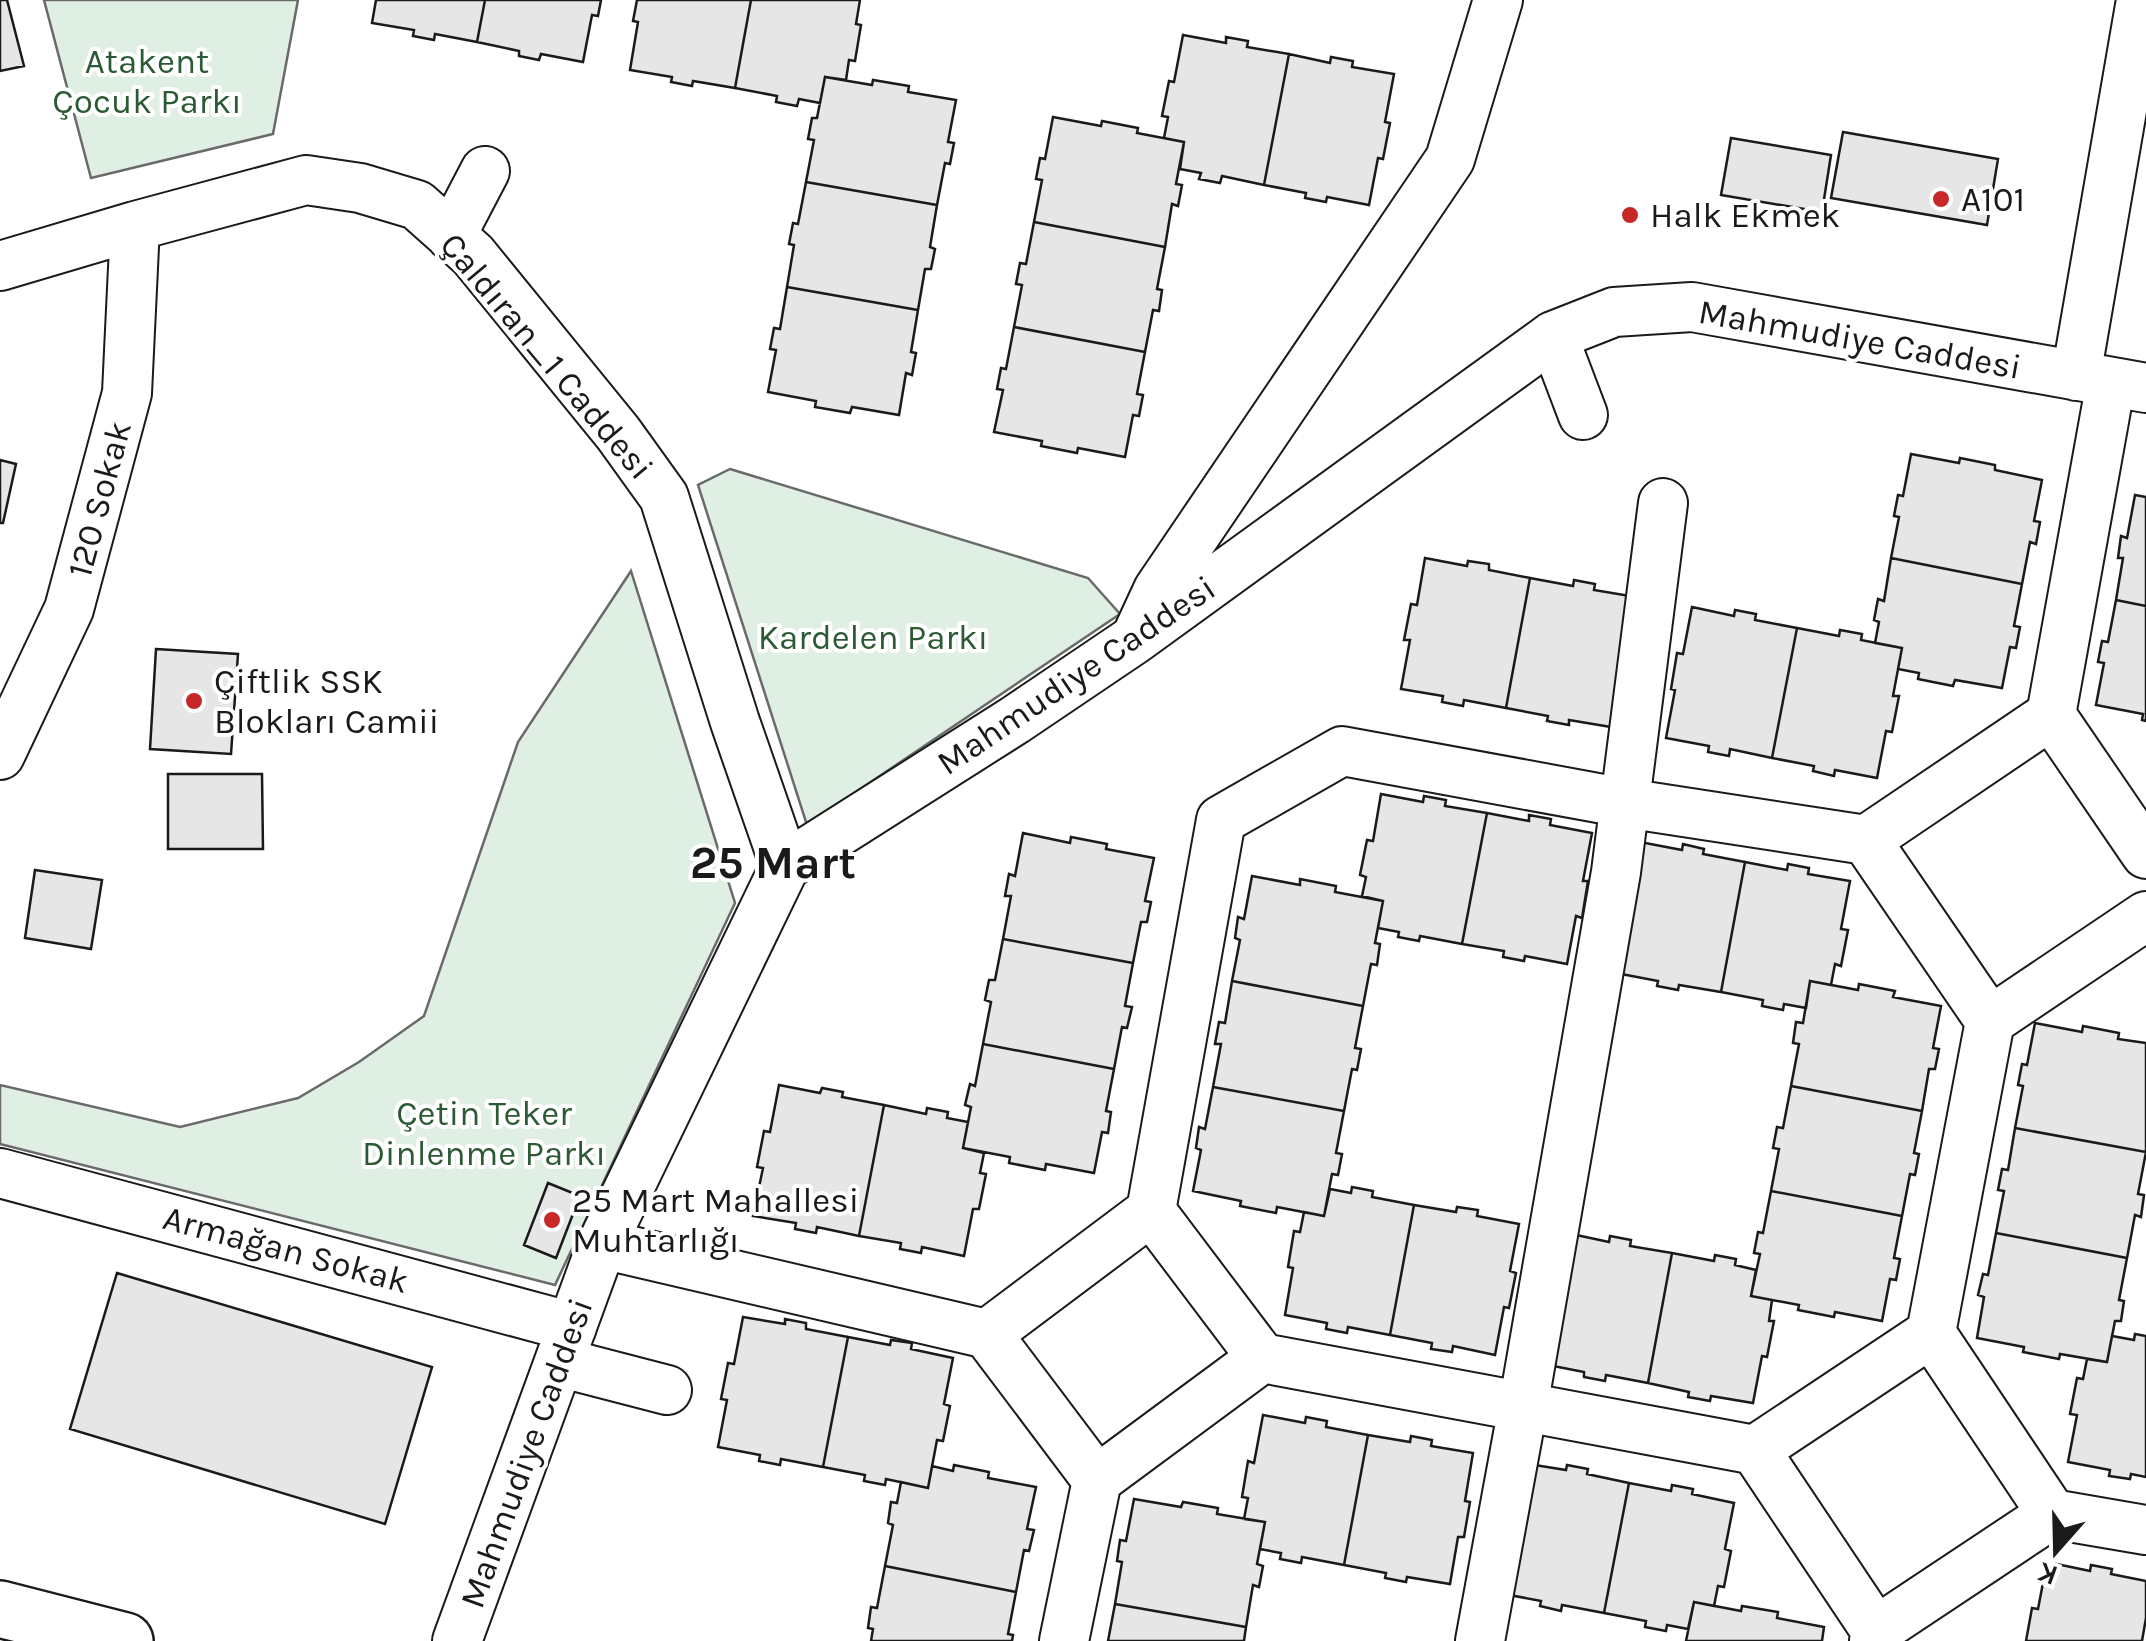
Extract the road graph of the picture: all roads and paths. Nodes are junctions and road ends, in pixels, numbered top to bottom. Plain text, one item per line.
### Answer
1 (1498, 0) edge
2 (2141, 0) edge
3 (485, 171) dead end
4 (135, 226) junction
5 (451, 236) junction
6 (0, 266) edge
7 (1553, 336) junction
8 (2111, 382) edge
9 (1583, 415) dead end
10 (1663, 503) dead end
11 (1135, 639) junction
12 (2051, 715) junction
13 (0, 755) edge
14 (1625, 802) junction
15 (1866, 840) junction
16 (2146, 854) edge
17 (786, 866) junction
18 (2146, 916) edge
19 (1990, 1022) junction
20 (0, 1172) edge
21 (1151, 1211) junction
22 (602, 1244) junction
23 (1931, 1333) junction
24 (987, 1334) junction
25 (566, 1344) junction
26 (1262, 1358) junction
27 (667, 1390) dead end
28 (1524, 1407) junction
29 (1755, 1450) junction
30 (1097, 1480) junction
31 (2052, 1514) junction
32 (2146, 1530) edge
33 (0, 1610) edge
34 (1876, 1636) edge
35 (124, 1641) edge
36 (457, 1641) edge
37 (1064, 1641) edge
38 (1480, 1641) edge

1 - 11 street
2 - 8 street
3 - 5 street
4 - 5 street, Çaldıran_1 Caddesi
4 - 6 street, Çaldıran_1 Caddesi
4 - 13 street, 120 Sokak
5 - 17 street, Çaldıran_1 Caddesi
7 - 8 street, Mahmudiye Caddesi
7 - 9 street
7 - 11 street, Mahmudiye Caddesi
8 - 12 street
10 - 14 street
11 - 17 street, Mahmudiye Caddesi
12 - 15 street
12 - 16 street
14 - 15 street
14 - 21 street
14 - 28 street
15 - 19 street
17 - 22 street, Mahmudiye Caddesi
18 - 19 street
19 - 23 street
20 - 25 street, Armağan Sokak
21 - 24 street
21 - 26 street
22 - 24 street
22 - 25 street, Mahmudiye Caddesi
23 - 29 street
23 - 31 street
24 - 30 street
25 - 27 street, Armağan Sokak
25 - 36 street, Mahmudiye Caddesi
26 - 28 street
26 - 30 street
28 - 29 street
28 - 38 street
29 - 34 street
30 - 37 street
31 - 32 street
31 - 34 street
33 - 35 main road

